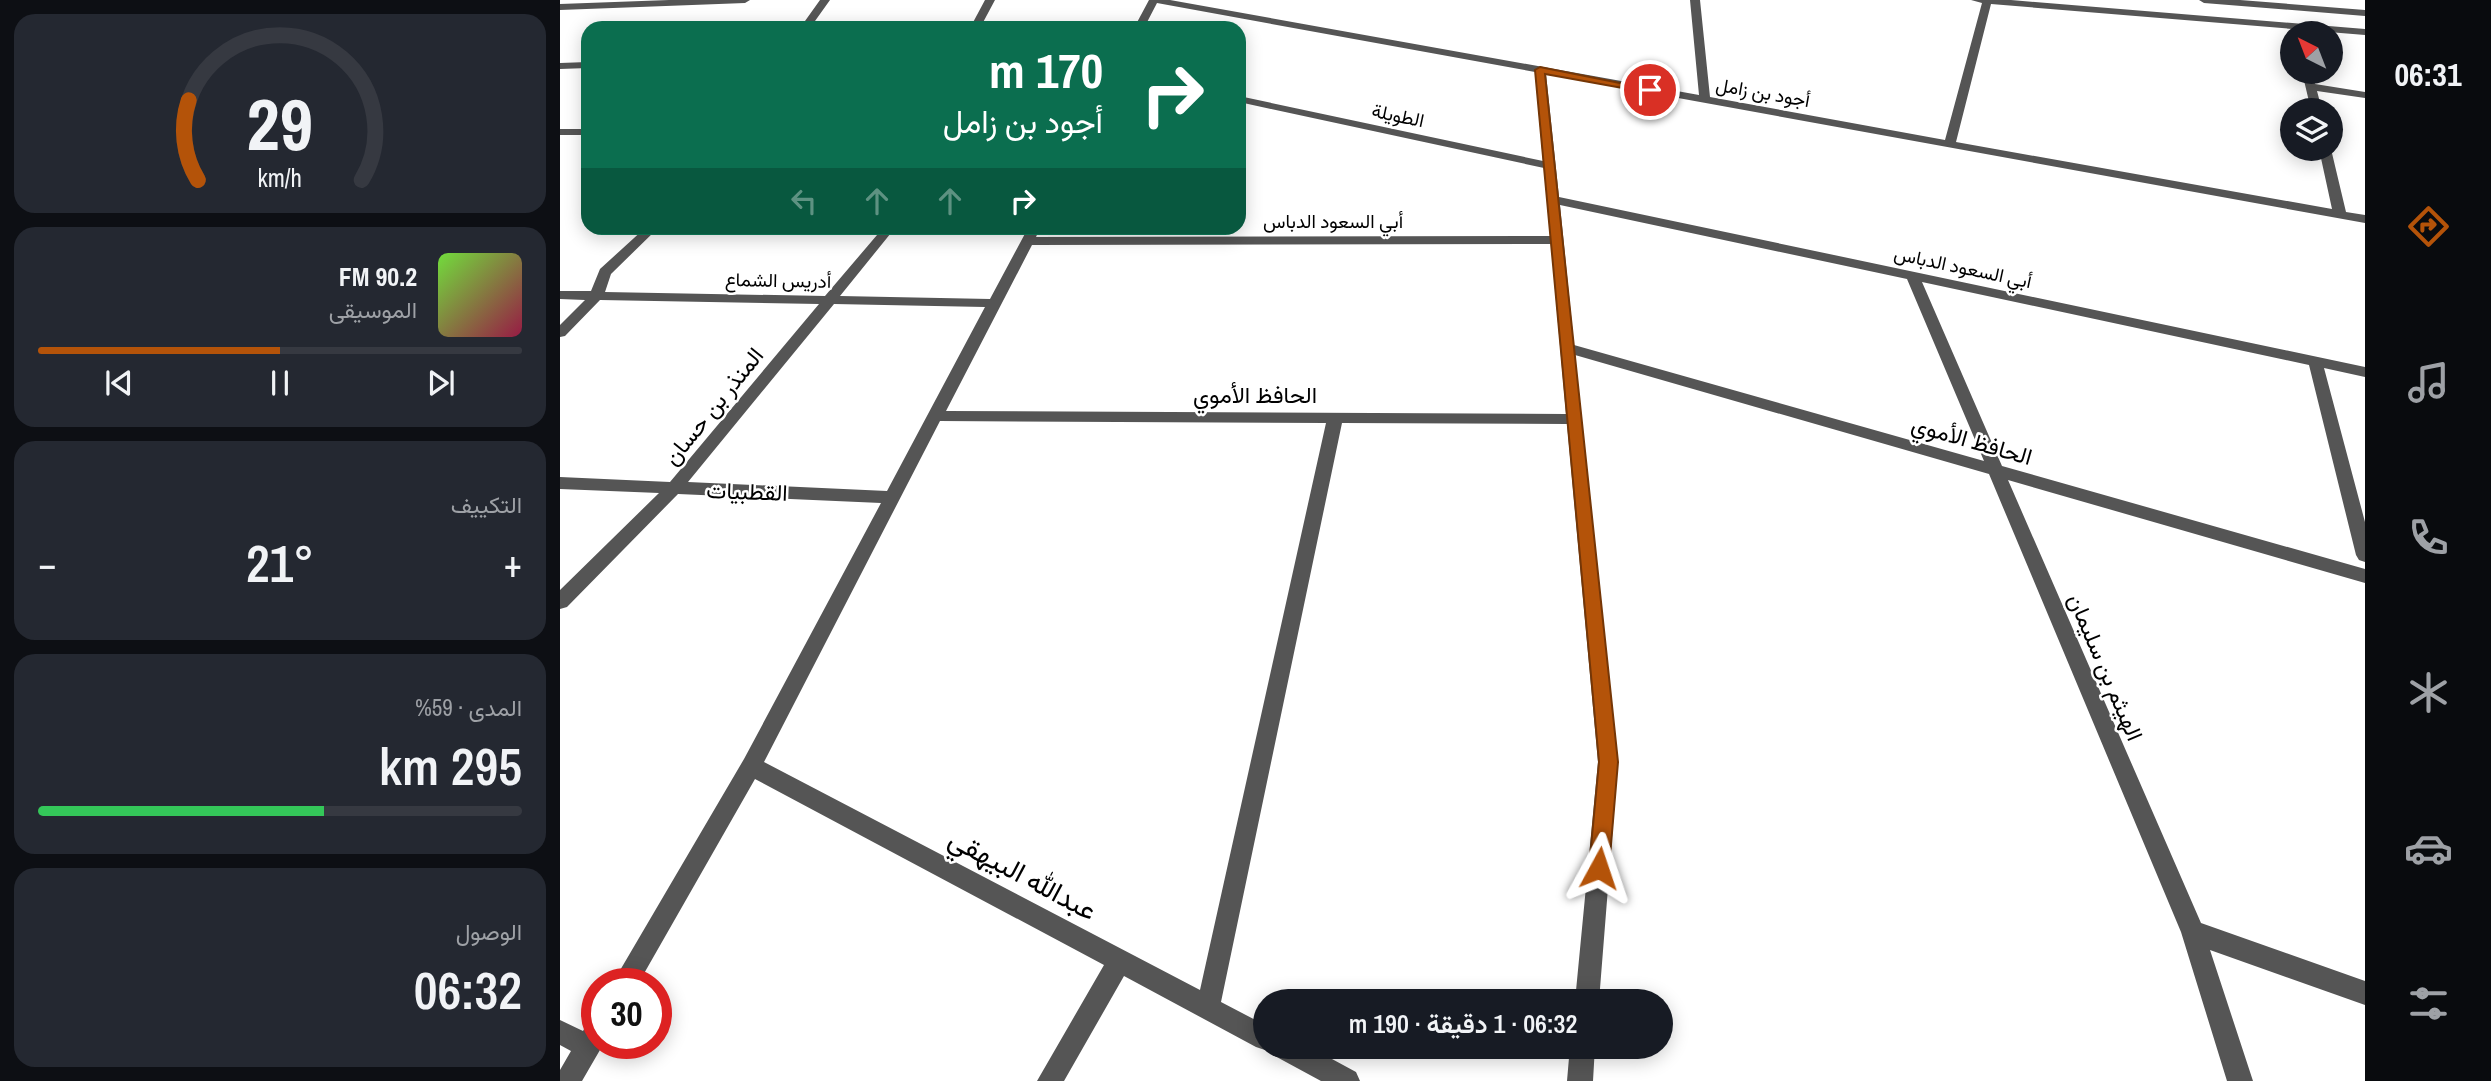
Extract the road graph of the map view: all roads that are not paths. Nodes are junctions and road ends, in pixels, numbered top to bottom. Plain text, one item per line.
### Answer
1 (746, 0) edge
2 (825, 0) edge
3 (990, 0) edge
4 (1154, 0) edge
5 (1695, 0) edge
6 (1976, 0) edge
7 (2204, 0) edge
8 (696, 1) edge
9 (1987, 1) edge
10 (560, 7) edge
11 (2365, 13) edge
12 (810, 21) edge
13 (979, 21) edge
14 (1143, 21) edge
15 (2280, 28) edge
16 (2343, 31) edge
17 (2365, 32) edge
18 (581, 65) edge
19 (560, 66) edge
20 (1540, 70) junction
21 (2310, 84) edge
22 (2311, 87) junction
23 (2365, 95) edge
24 (2313, 98) edge
25 (1704, 100) junction
26 (1246, 101) edge
27 (560, 132) edge
28 (581, 132) edge
29 (1950, 144) junction
30 (2328, 161) edge
31 (1549, 166) junction
32 (1553, 200) junction
33 (2340, 215) junction
34 (2365, 219) edge
35 (645, 235) edge
36 (883, 235) edge
37 (1030, 235) edge
38 (1118, 235) edge
39 (1556, 240) junction
40 (1913, 276) junction
41 (560, 295) edge
42 (596, 296) junction
43 (829, 300) junction
44 (994, 303) junction
45 (560, 333) edge
46 (1567, 348) junction
47 (2315, 361) junction
48 (2365, 372) edge
49 (936, 415) junction
50 (1335, 418) junction
51 (1574, 419) junction
52 (1996, 471) junction
53 (560, 483) edge
54 (674, 488) junction
55 (892, 498) junction
56 (2365, 555) edge
57 (2365, 576) edge
58 (560, 602) edge
59 (751, 766) junction
60 (2193, 932) junction
61 (1120, 961) junction
62 (633, 968) edge
63 (1588, 989) edge
64 (2365, 993) edge
65 (1208, 1007) junction
66 (1253, 1031) edge
67 (560, 1032) edge
68 (581, 1037) edge
69 (581, 1058) edge
70 (1306, 1059) edge
71 (1582, 1059) edge
72 (568, 1081) edge
73 (1050, 1081) edge
74 (1347, 1081) edge
75 (1580, 1081) edge
76 (2240, 1081) edge

1 - 8 street
2 - 12 street
3 - 13 street
4 - 14 street
4 - 20 street, أجود بن زامل
5 - 25 street
6 - 9 street
7 - 11 street
8 - 10 street
9 - 15 street
9 - 29 street
16 - 17 street
18 - 19 street
20 - 25 street, أجود بن زامل
20 - 31 street
21 - 22 street
22 - 23 street
22 - 24 street
25 - 29 street, أجود بن زامل
26 - 31 street, الطويلة
27 - 28 street
29 - 33 street, أجود بن زامل
30 - 33 street
31 - 32 street
32 - 39 street
32 - 40 street, أبي السعود الدباس
33 - 34 street, أجود بن زامل
35 - 42 street
36 - 43 street, المنذر بن حسان
37 - 44 street
38 - 39 street, أبي السعود الدباس
39 - 46 street
40 - 47 street, أبي السعود الدباس
40 - 52 street, الهيثم بن سليمان
41 - 42 street, أدريس الشماع
42 - 43 street, أدريس الشماع
42 - 45 street
43 - 44 street, أدريس الشماع
43 - 54 street, المنذر بن حسان
44 - 49 street
46 - 51 street
46 - 52 street, الحافظ الأموي
47 - 48 street, أبي السعود الدباس
47 - 56 street
49 - 50 street, الحافظ الأموي
49 - 55 street
50 - 51 street, الحافظ الأموي
50 - 65 street
51 - 63 street
52 - 57 street, الحافظ الأموي
52 - 60 street, الهيثم بن سليمان
53 - 54 street, القطبيات
54 - 55 street, القطبيات
54 - 58 street, المنذر بن حسان
55 - 59 street
59 - 61 street, عبدالله البيهقي
59 - 62 street
60 - 64 street
60 - 76 street, الهيثم بن سليمان
61 - 65 street, عبدالله البيهقي
61 - 73 street
65 - 66 street, عبدالله البيهقي
67 - 68 street
69 - 72 street
70 - 74 street
71 - 75 street

